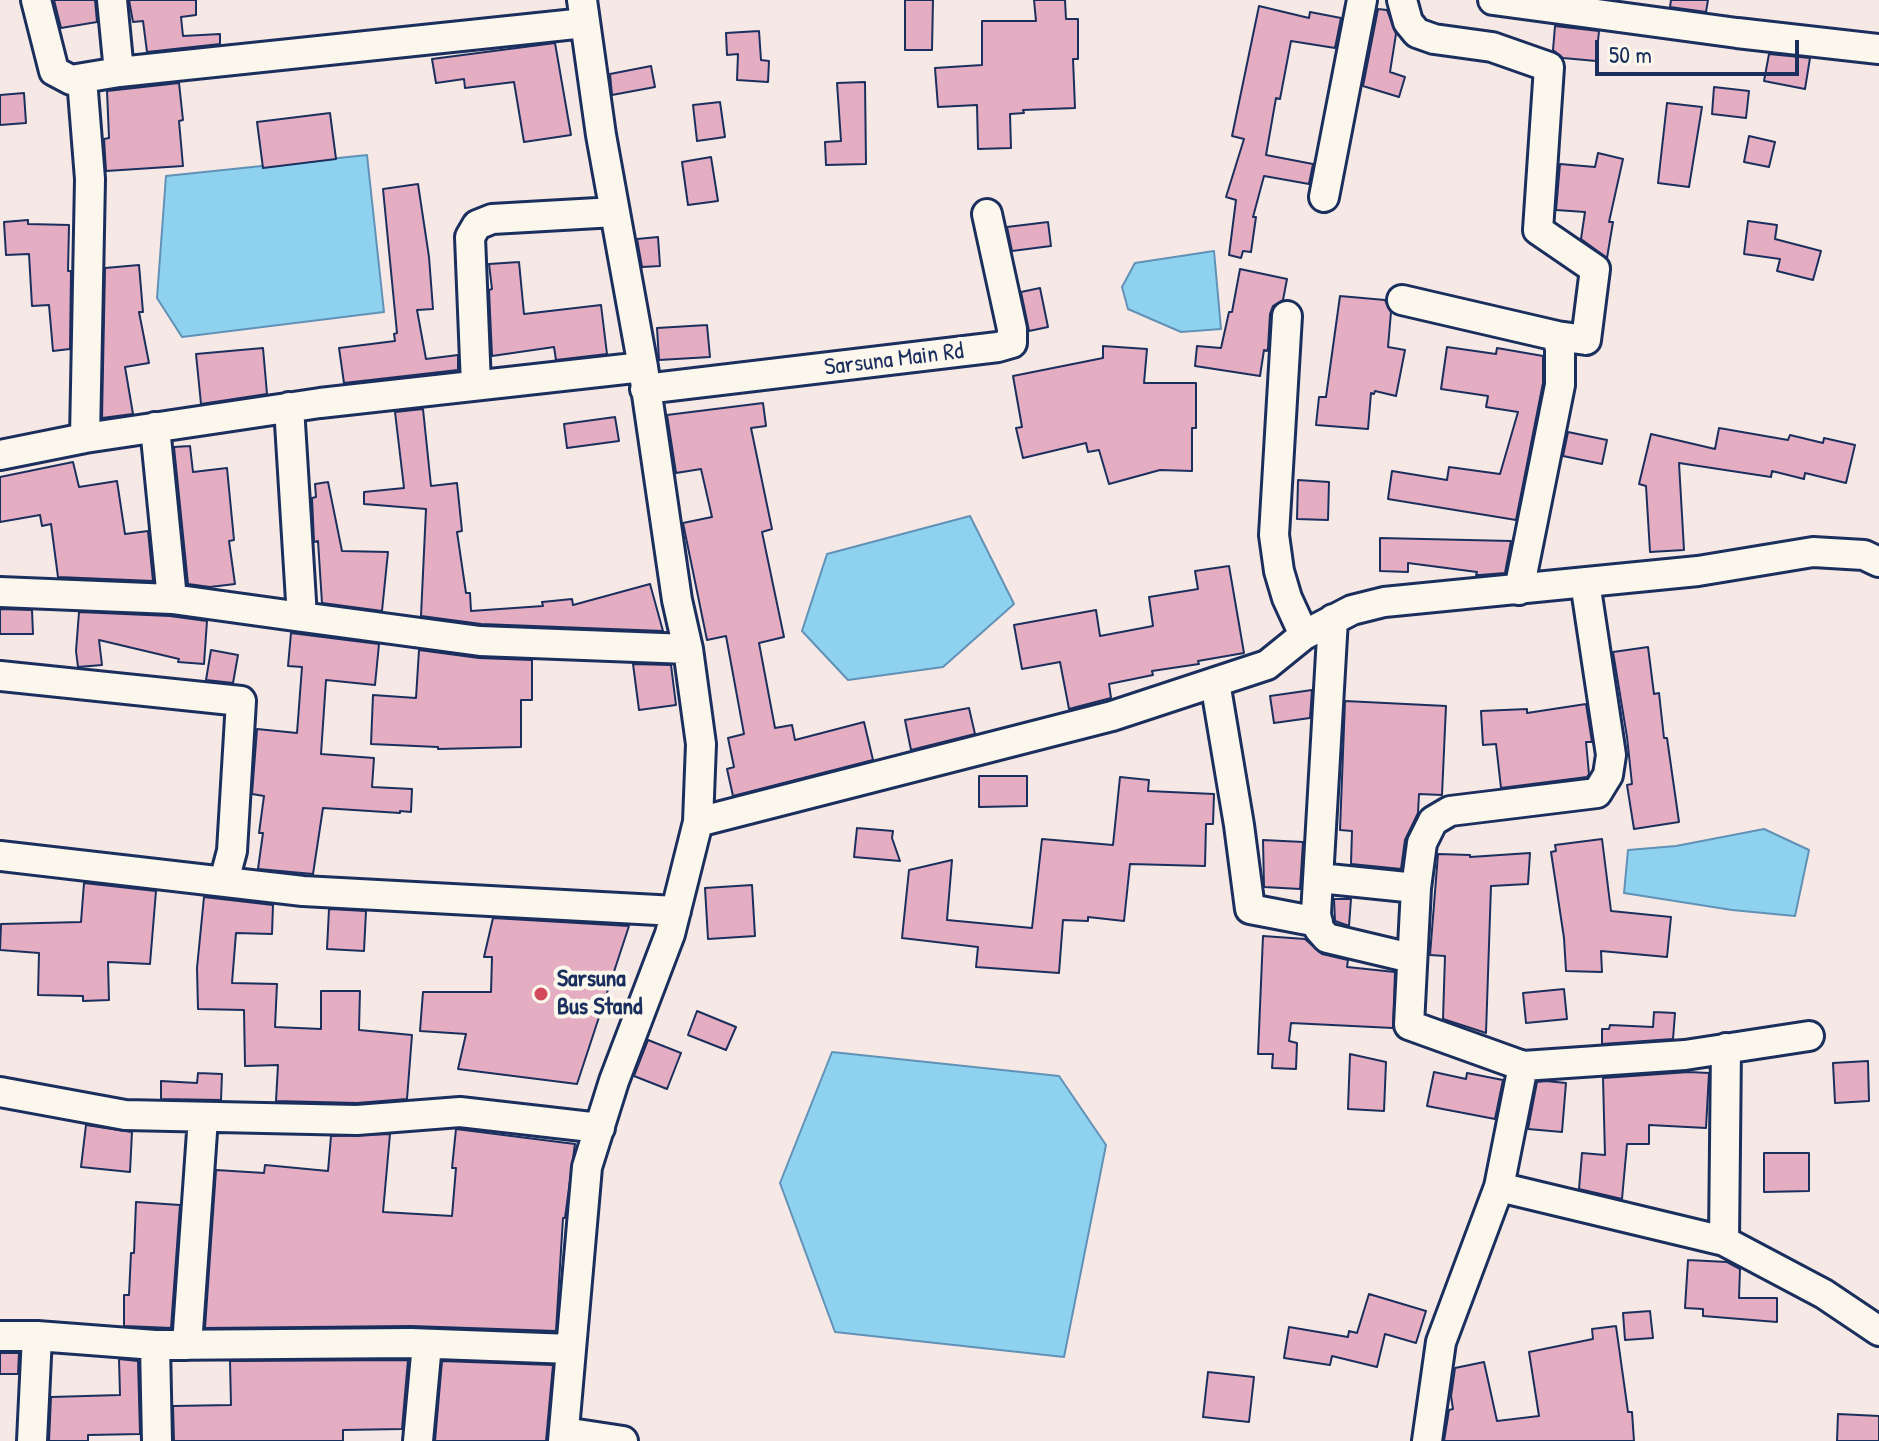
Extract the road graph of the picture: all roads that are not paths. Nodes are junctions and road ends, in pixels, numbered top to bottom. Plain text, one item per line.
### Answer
1 (36, 0) edge
2 (112, 0) edge
3 (1362, 0) edge
4 (1402, 0) edge
5 (1493, 0) edge
6 (1663, 11) edge
7 (584, 12) edge
8 (1879, 49) edge
9 (119, 72) junction
10 (82, 79) junction
11 (1324, 197) dead end
12 (615, 212) junction
13 (987, 214) dead end
14 (1402, 300) dead end
15 (1287, 316) dead end
16 (1557, 336) junction
17 (644, 378) junction
18 (476, 385) junction
19 (289, 407) junction
20 (155, 427) junction
21 (85, 438) junction
22 (0, 455) edge
23 (1879, 562) edge
24 (1585, 582) junction
25 (1519, 590) junction
26 (0, 592) edge
27 (172, 599) junction
28 (302, 617) junction
29 (1333, 619) junction
30 (1304, 635) junction
31 (688, 649) junction
32 (0, 676) edge
33 (1215, 682) junction
34 (698, 822) junction
35 (0, 856) edge
36 (1319, 878) junction
37 (224, 881) junction
38 (1416, 888) junction
39 (676, 911) junction
40 (1318, 922) junction
41 (1411, 958) junction
42 (1809, 1036) dead end
43 (1726, 1048) junction
44 (1523, 1066) junction
45 (0, 1092) edge
46 (203, 1118) junction
47 (600, 1128) junction
48 (1499, 1187) junction
49 (1724, 1241) junction
50 (1879, 1331) edge
51 (0, 1336) edge
52 (37, 1336) junction
53 (427, 1344) junction
54 (155, 1345) junction
55 (187, 1345) junction
56 (571, 1349) junction
57 (563, 1437) edge
58 (32, 1441) edge
59 (157, 1441) edge
60 (418, 1441) edge
61 (623, 1441) edge
62 (1427, 1441) edge

1 - 10 street
2 - 9 street
3 - 11 street
4 - 16 street
5 - 6 street
6 - 8 street
7 - 9 street
7 - 12 street
9 - 10 street
10 - 21 street
12 - 17 street
12 - 18 street
13 - 17 street, Sarsuna Main Rd
14 - 16 street
15 - 30 street
16 - 25 street
17 - 18 street
17 - 31 street
18 - 19 street
19 - 20 street
19 - 28 street
20 - 21 street
20 - 27 street
21 - 22 street
23 - 24 street
24 - 25 street
24 - 38 street
25 - 29 street
26 - 27 street
27 - 28 street
28 - 31 street
29 - 30 street
29 - 36 street
30 - 33 street
31 - 34 street
32 - 37 street
33 - 34 street
33 - 40 street
34 - 39 street
35 - 37 street
36 - 38 street
36 - 40 street
37 - 39 street
38 - 41 street
39 - 47 street
40 - 41 street
41 - 44 street
42 - 43 street
43 - 44 street
43 - 49 street
44 - 48 street
45 - 46 street
46 - 47 street
46 - 55 street
47 - 56 street
48 - 49 street
48 - 62 street
49 - 50 street
51 - 52 street
52 - 54 street
52 - 58 street
53 - 55 street
53 - 56 street
53 - 60 street
54 - 55 street
54 - 59 street
56 - 57 street
57 - 61 street

